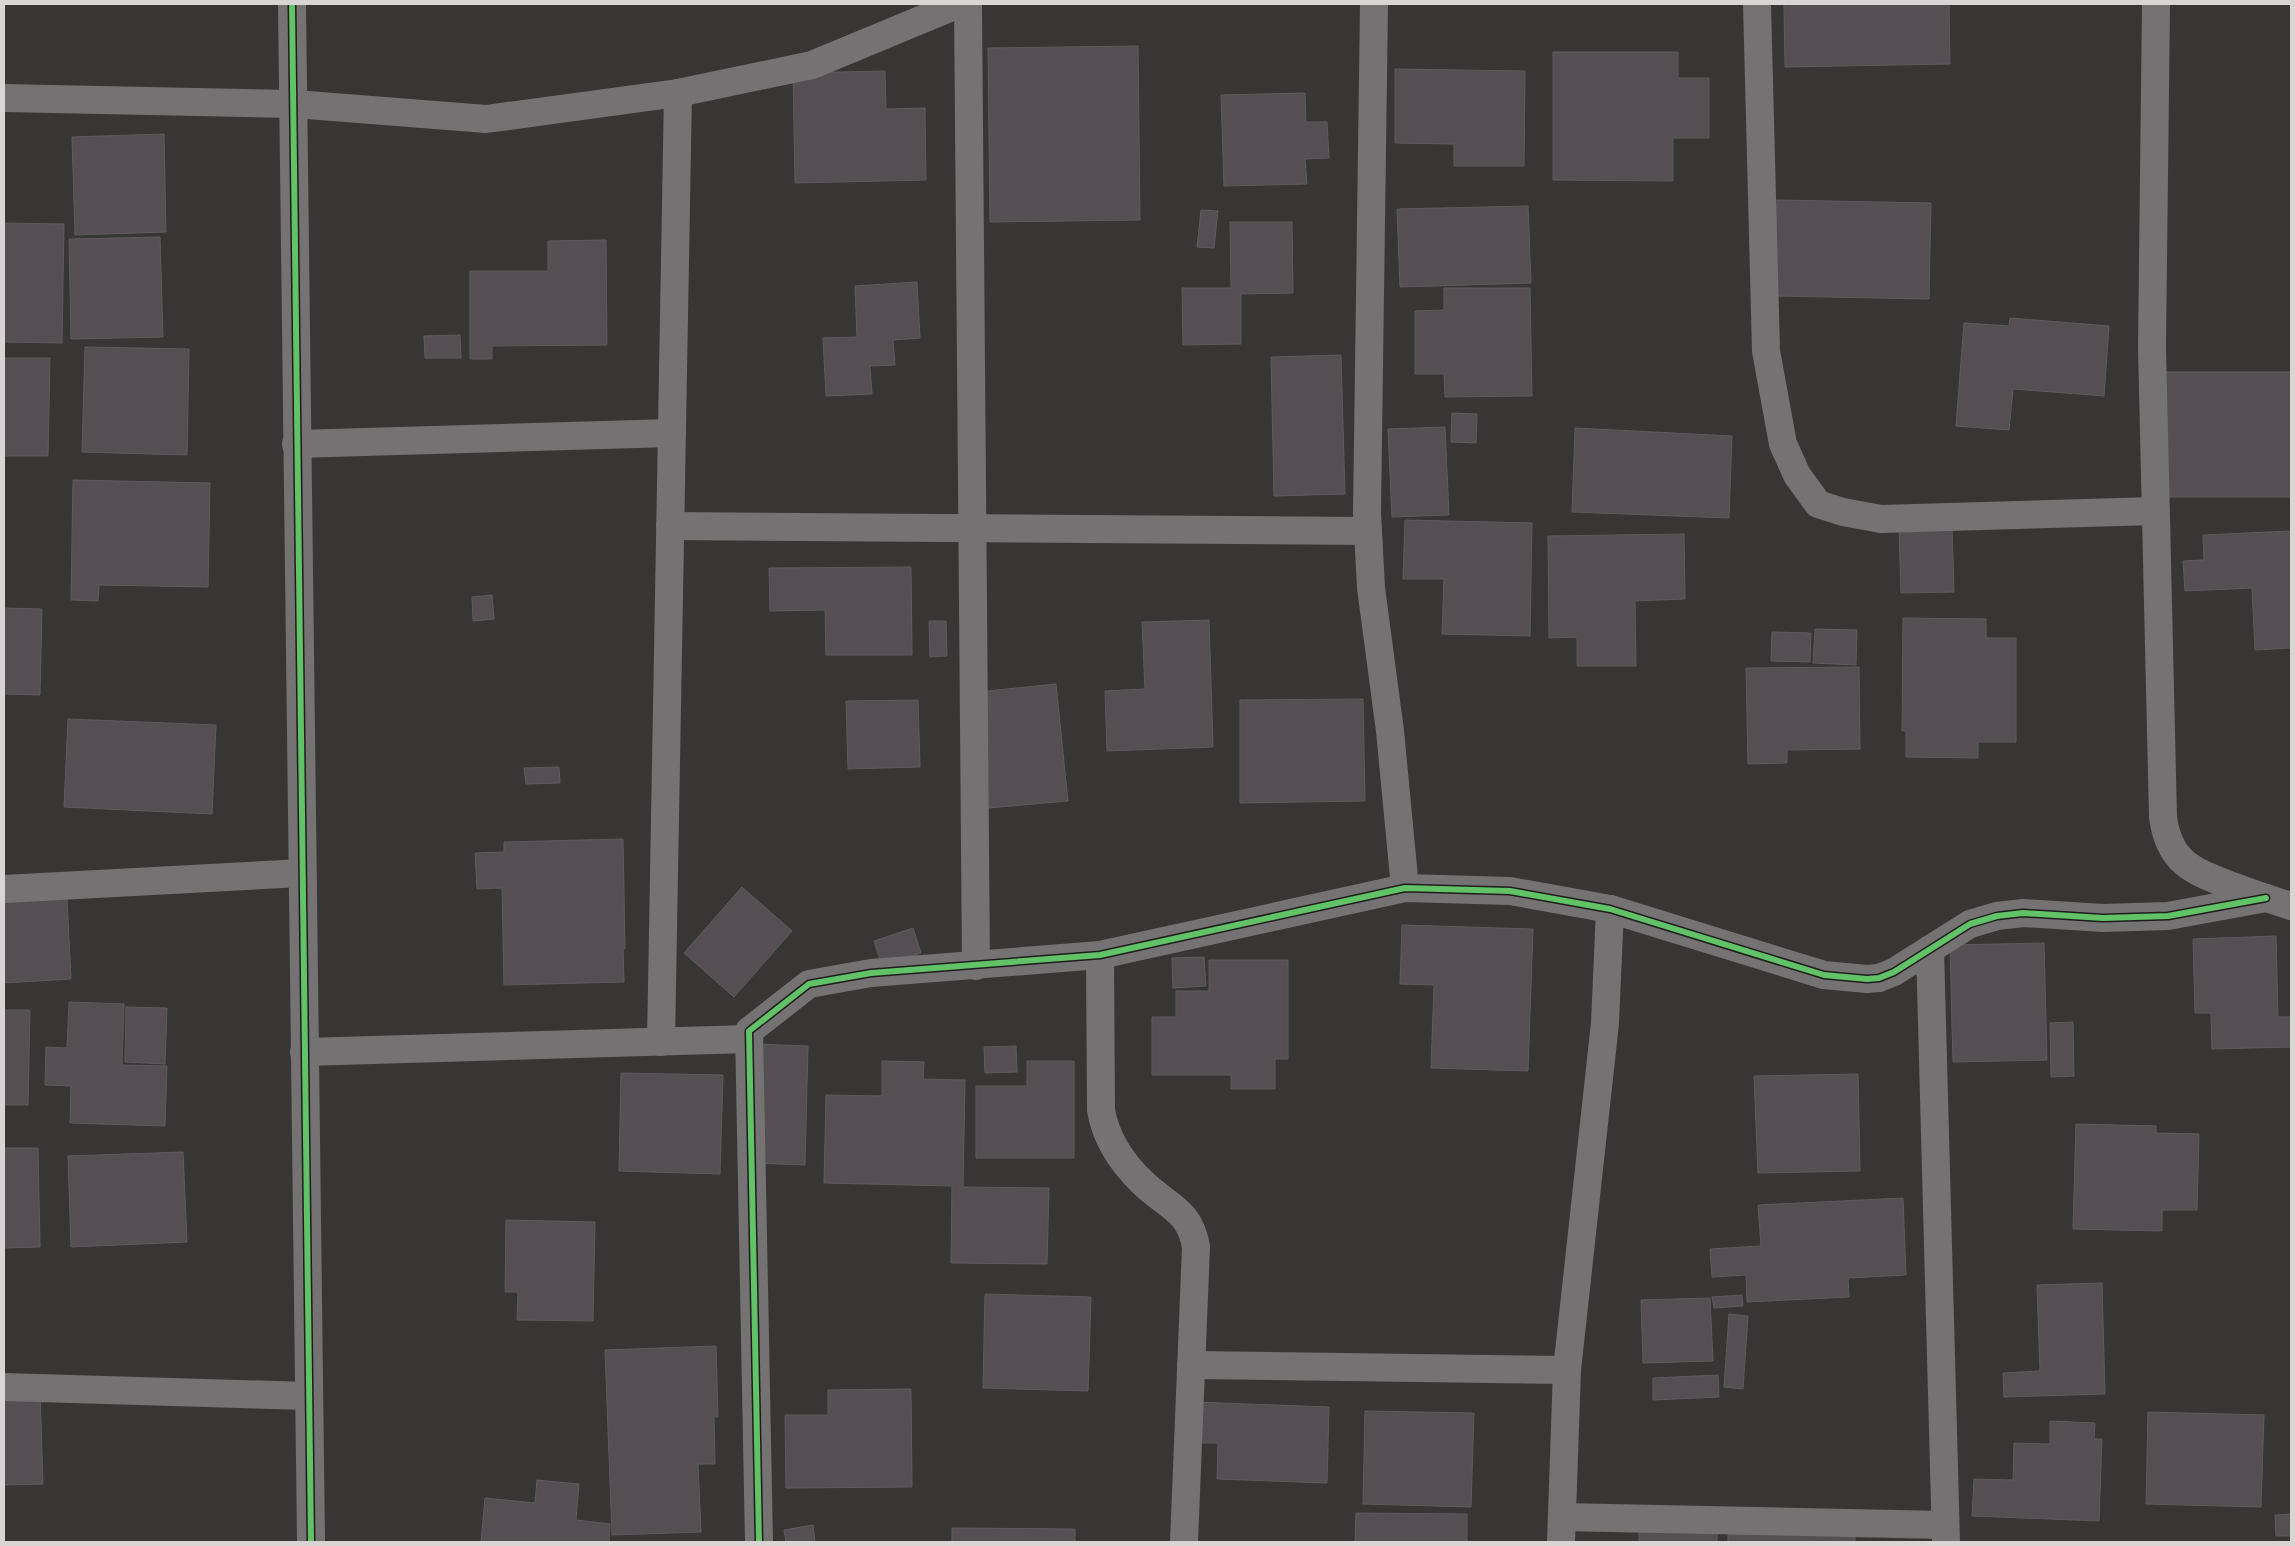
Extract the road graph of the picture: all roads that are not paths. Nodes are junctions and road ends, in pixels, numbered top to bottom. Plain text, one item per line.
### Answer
1 (292, 4) edge
2 (959, 4) edge
3 (968, 4) edge
4 (1374, 4) edge
5 (1757, 4) edge
6 (2156, 4) edge
7 (678, 93) junction
8 (4, 98) edge
9 (295, 104) junction
10 (672, 433) junction
11 (296, 444) junction
12 (2155, 511) junction
13 (670, 526) junction
14 (973, 528) junction
15 (1368, 531) junction
16 (302, 872) junction
17 (1405, 888) junction
18 (4, 889) edge
19 (2279, 902) edge
20 (1610, 909) junction
21 (1930, 949) junction
22 (1100, 955) junction
23 (976, 966) junction
24 (748, 1039) junction
25 (661, 1042) junction
26 (304, 1052) junction
27 (1191, 1365) junction
28 (1567, 1370) junction
29 (4, 1387) edge
30 (309, 1396) junction
31 (1561, 1530) edge
32 (1946, 1534) edge
33 (311, 1542) edge
34 (759, 1542) edge
35 (1184, 1542) edge

1 - 9 street
2 - 7 street
3 - 14 street
4 - 15 street
5 - 12 street
6 - 12 street
7 - 9 street
7 - 10 street
8 - 9 street
9 - 11 street
10 - 11 street
10 - 13 street
11 - 16 street
12 - 19 street
13 - 14 street
13 - 25 street
14 - 15 street
14 - 23 street
15 - 17 street
16 - 18 street
16 - 26 street
17 - 20 street
17 - 22 street
19 - 21 street
20 - 21 street
20 - 28 street
21 - 32 street
22 - 23 street
22 - 27 street
23 - 24 street
24 - 25 street
24 - 34 street
25 - 26 street
26 - 30 street
27 - 28 street
27 - 35 street
28 - 31 street
29 - 30 street
30 - 33 street
31 - 32 street

